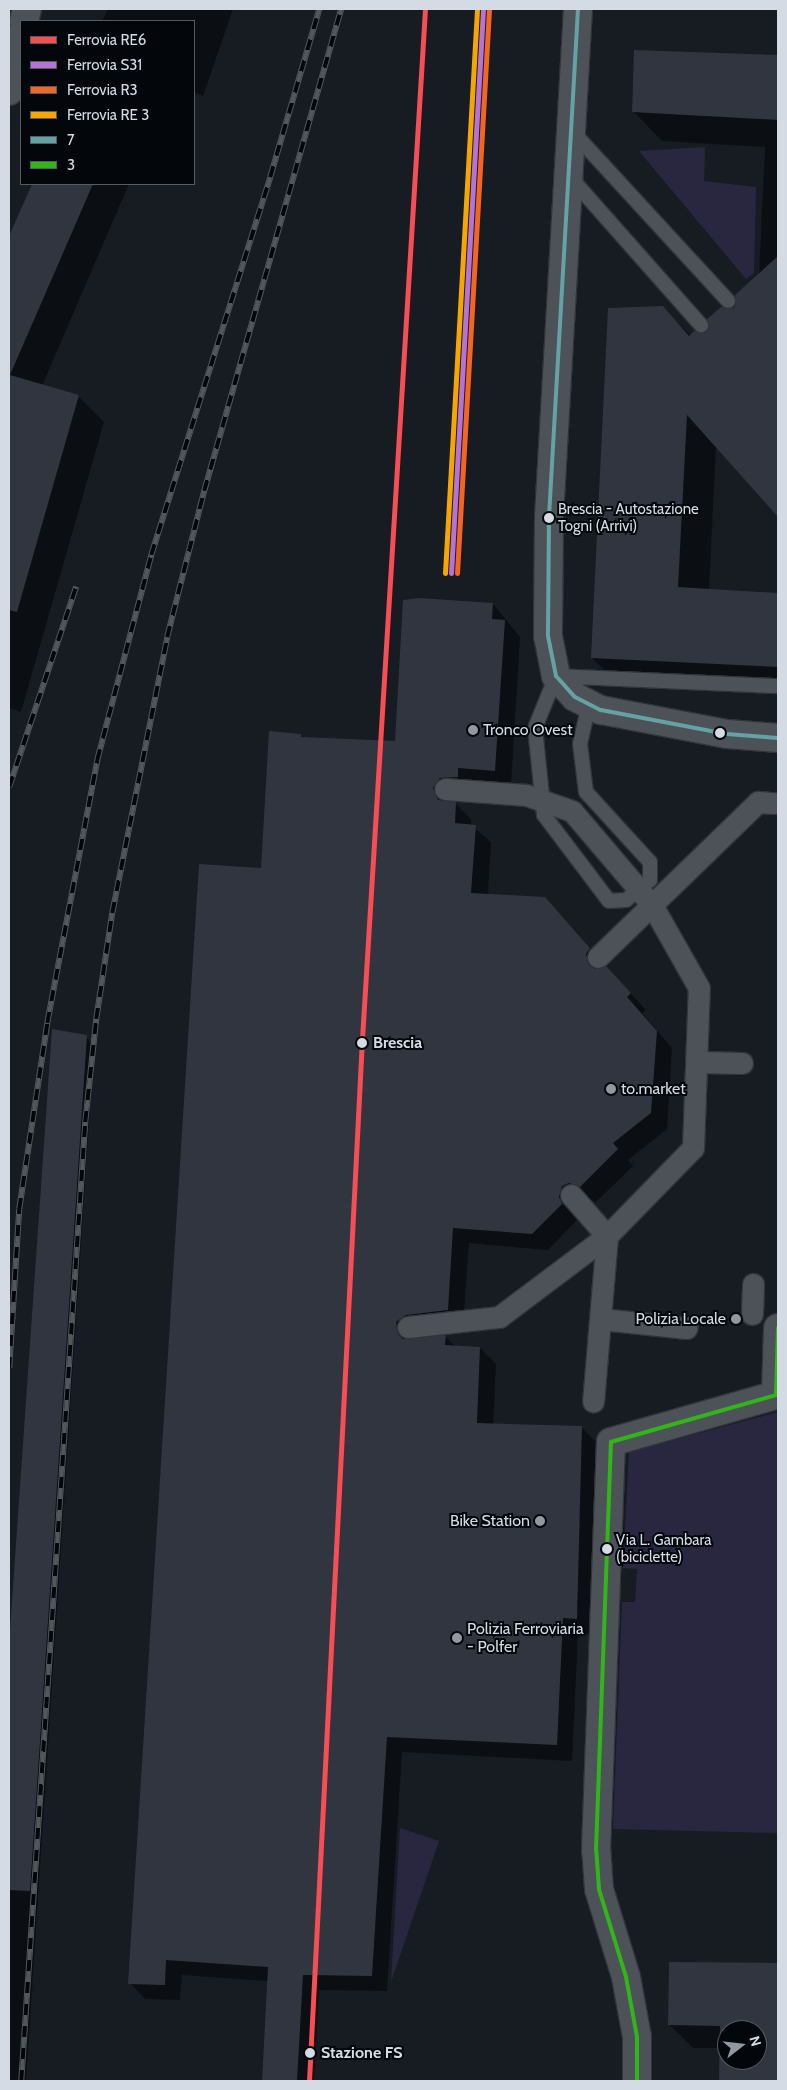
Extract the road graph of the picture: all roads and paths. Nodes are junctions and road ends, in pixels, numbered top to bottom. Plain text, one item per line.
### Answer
1 (579, 10) edge
2 (19, 33) edge
3 (9, 91) edge
4 (571, 129) junction
5 (569, 176) junction
6 (728, 301) dead end
7 (701, 325) dead end
8 (556, 676) junction
9 (778, 686) edge
10 (589, 704) junction
11 (778, 738) edge
12 (445, 789) dead end
13 (542, 800) junction
14 (774, 804) dead end
15 (646, 898) junction
16 (598, 957) dead end
17 (699, 1062) junction
18 (742, 1063) dead end
19 (572, 1195) dead end
20 (607, 1236) junction
21 (753, 1284) dead end
22 (752, 1314) dead end
23 (601, 1319) junction
24 (408, 1327) dead end
25 (686, 1328) dead end
26 (778, 1328) edge
27 (593, 1401) dead end
28 (637, 2081) edge

1 - 4 street
2 - 3 street
4 - 5 street
4 - 6 lane
5 - 7 lane
5 - 8 street
8 - 9 lane
8 - 10 street
8 - 13 lane
10 - 11 street
10 - 15 lane
12 - 13 street
13 - 15 street
13 - 15 lane
14 - 15 street
15 - 16 street
15 - 17 street
17 - 18 street
17 - 20 street
19 - 20 street
20 - 23 street
20 - 24 street
21 - 22 street
23 - 25 street
23 - 27 street
26 - 28 street

